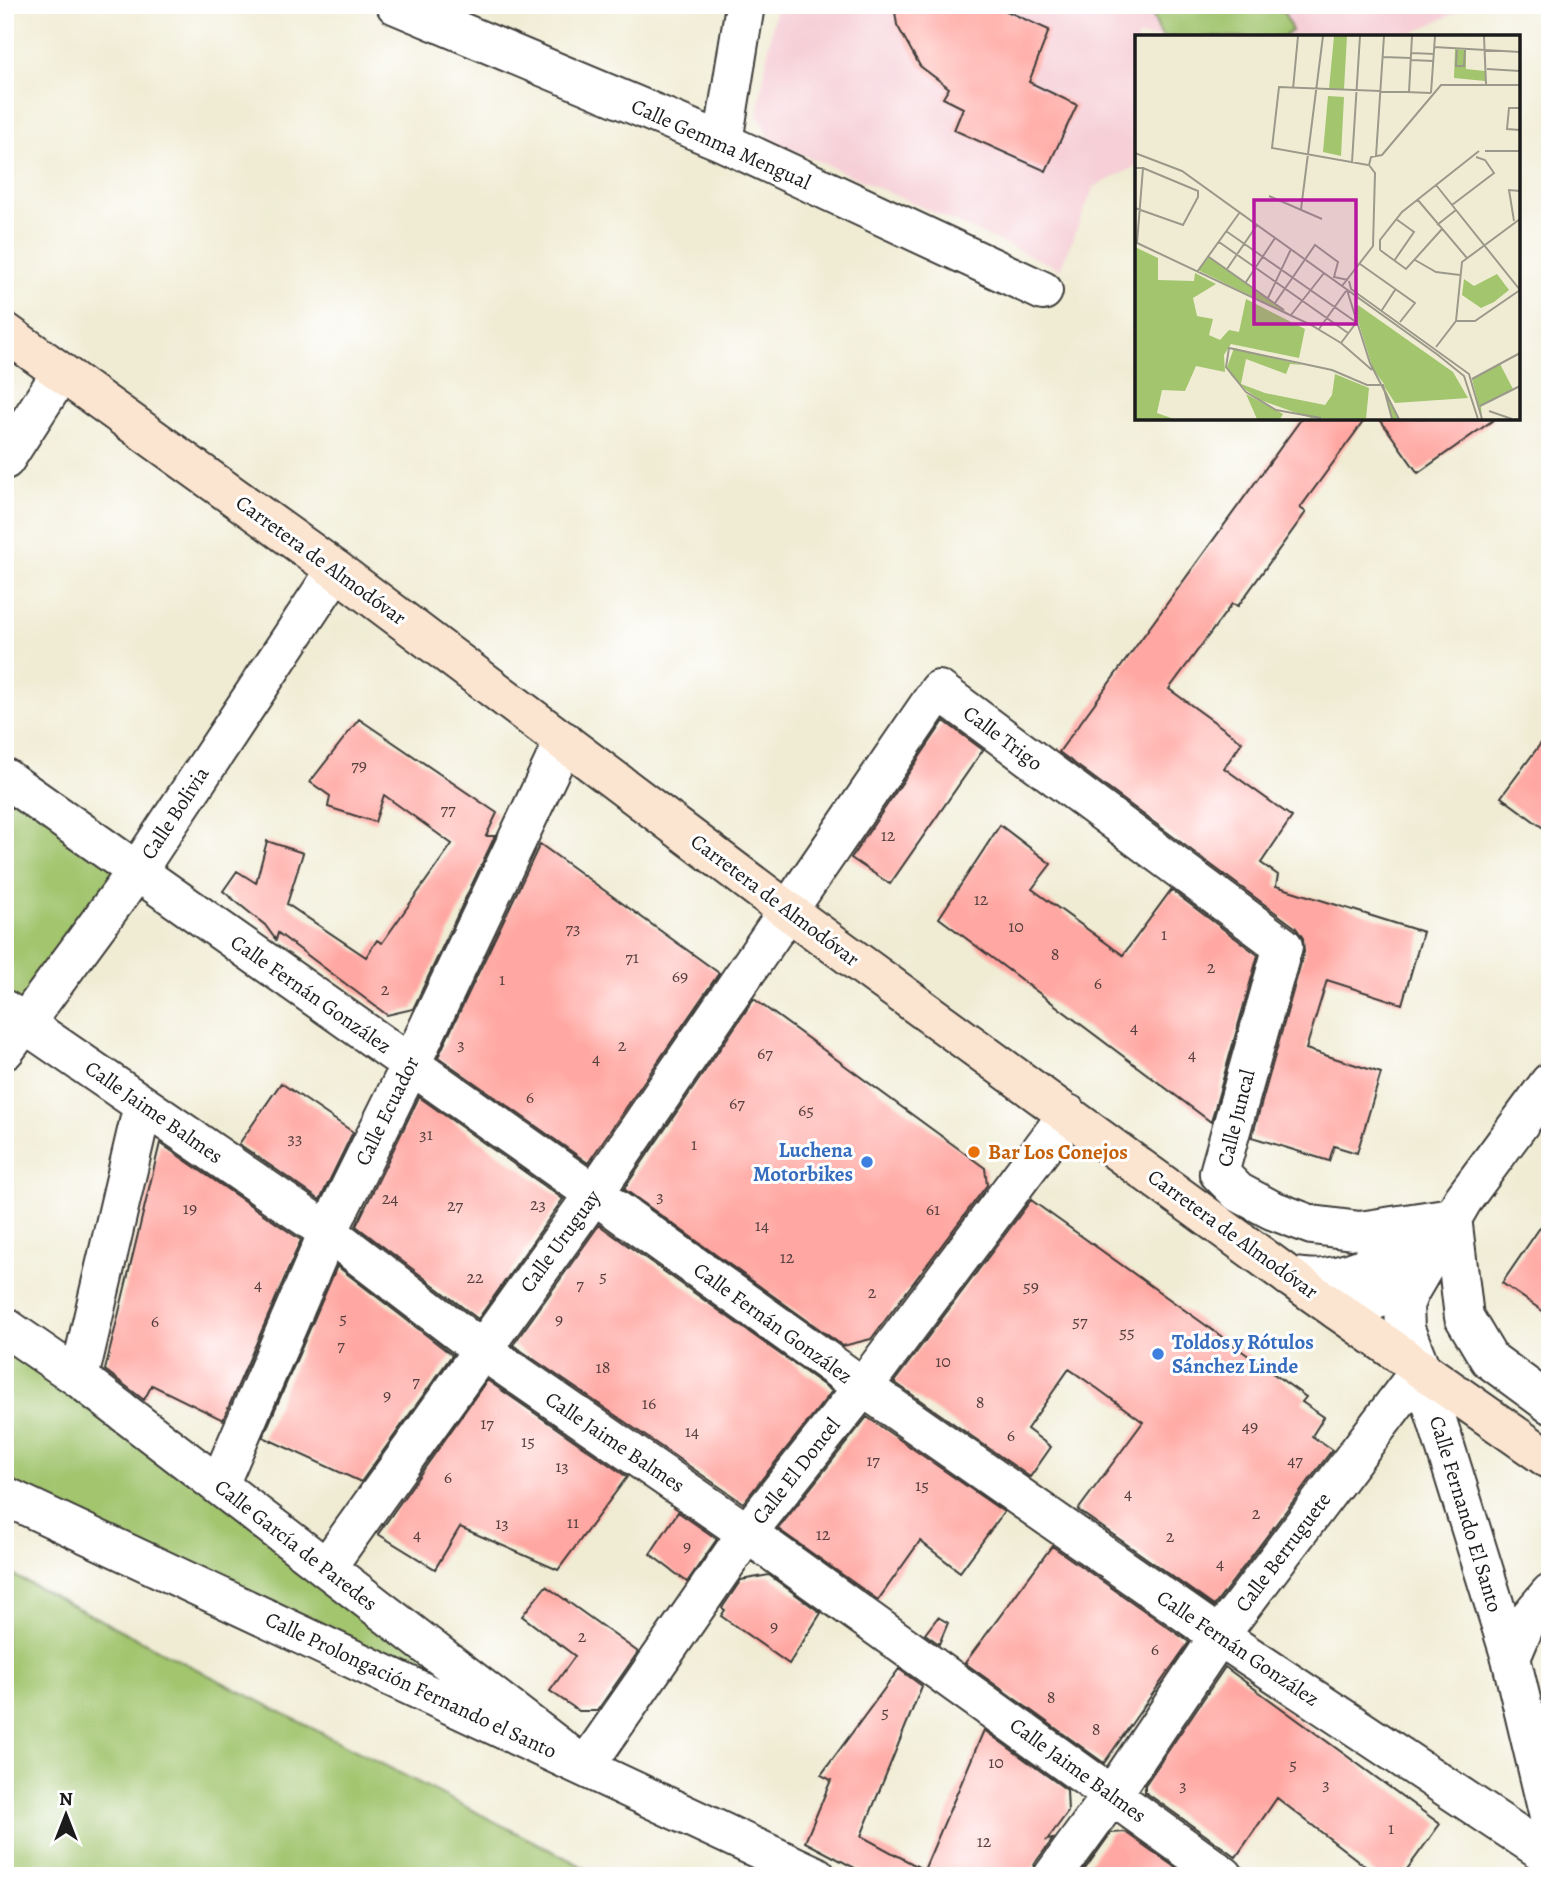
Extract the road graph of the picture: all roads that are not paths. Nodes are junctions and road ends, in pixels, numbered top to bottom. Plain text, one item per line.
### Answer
1 (396, 5) edge
2 (745, 5) edge
3 (723, 142) junction
4 (1043, 291) dead end
5 (5, 332) edge
6 (61, 373) junction
7 (5, 460) edge
8 (335, 570) junction
9 (564, 741) junction
10 (5, 778) edge
11 (137, 871) junction
12 (788, 911) junction
13 (1283, 946) joint
14 (11, 1028) edge
15 (411, 1064) junction
16 (1550, 1082) edge
17 (143, 1105) junction
18 (1068, 1114) junction
19 (594, 1194) junction
20 (1452, 1217) junction
21 (328, 1232) junction
22 (1290, 1277) junction
23 (1337, 1310) junction
24 (5, 1327) edge
25 (482, 1350) junction
26 (1421, 1369) junction
27 (79, 1378) junction
28 (863, 1387) junction
29 (1550, 1404) edge
30 (1550, 1460) edge
31 (219, 1485) junction
32 (5, 1496) edge
33 (747, 1533) junction
34 (326, 1568) junction
35 (1550, 1593) edge
36 (1219, 1636) junction
37 (1511, 1658) junction
38 (585, 1767) junction
39 (1112, 1795) junction
40 (1550, 1821) edge
41 (1550, 1856) edge
42 (816, 1876) edge
43 (1053, 1876) edge
44 (1224, 1876) edge

1 - 3 street, Calle Gemma Mengual
2 - 3 street
3 - 4 street, Calle Gemma Mengual
5 - 6 main road, Carretera de Almodóvar
6 - 7 street
6 - 8 main road, Carretera de Almodóvar
8 - 9 main road, Carretera de Almodóvar
8 - 11 street, Calle Bolivia
9 - 12 main road, Carretera de Almodóvar
9 - 15 street, Calle Ecuador
10 - 11 street, Calle Fernán González
11 - 14 street, Calle Bolivia
11 - 15 street, Calle Fernán González
12 - 13 street, Calle Trigo
12 - 18 main road, Carretera de Almodóvar
12 - 19 street, Calle Uruguay
13 - 20 street, Calle Juncal
14 - 17 street, Calle Jaime Balmes
15 - 19 street, Calle Fernán González
15 - 21 street, Calle Ecuador
16 - 20 street
17 - 21 street, Calle Jaime Balmes
17 - 27 street
18 - 22 main road, Carretera de Almodóvar
18 - 28 street, Calle El Doncel
19 - 25 street, Calle Uruguay
19 - 28 street, Calle Fernán González
20 - 22 street
20 - 23 street
20 - 26 street, Calle Fernando El Santo
20 - 29 street
21 - 25 street, Calle Jaime Balmes
21 - 31 street, Calle Ecuador
22 - 23 main road, Carretera de Almodóvar
23 - 26 main road, Carretera de Almodóvar
24 - 27 street, Calle García de Paredes
25 - 33 street, Calle Jaime Balmes
25 - 34 street, Calle Uruguay
26 - 30 main road, Carretera de Almodóvar
26 - 36 street, Calle Berruguete
26 - 37 street, Calle Fernando El Santo
27 - 31 street, Calle García de Paredes
28 - 33 street, Calle El Doncel
28 - 36 street, Calle Fernán González
31 - 34 street, Calle García de Paredes
32 - 38 street, Calle Prolongación Fernando el Santo
33 - 38 street, Calle El Doncel
33 - 39 street, Calle Jaime Balmes
34 - 38 street, Calle García de Paredes
35 - 37 street, Calle Fernando El Santo
36 - 39 street, Calle Berruguete
36 - 41 street, Calle Fernán González
37 - 40 street, Calle Fernando El Santo
38 - 42 street, Calle Prolongación Fernando el Santo
39 - 43 street, Calle Berruguete
39 - 44 street, Calle Jaime Balmes

